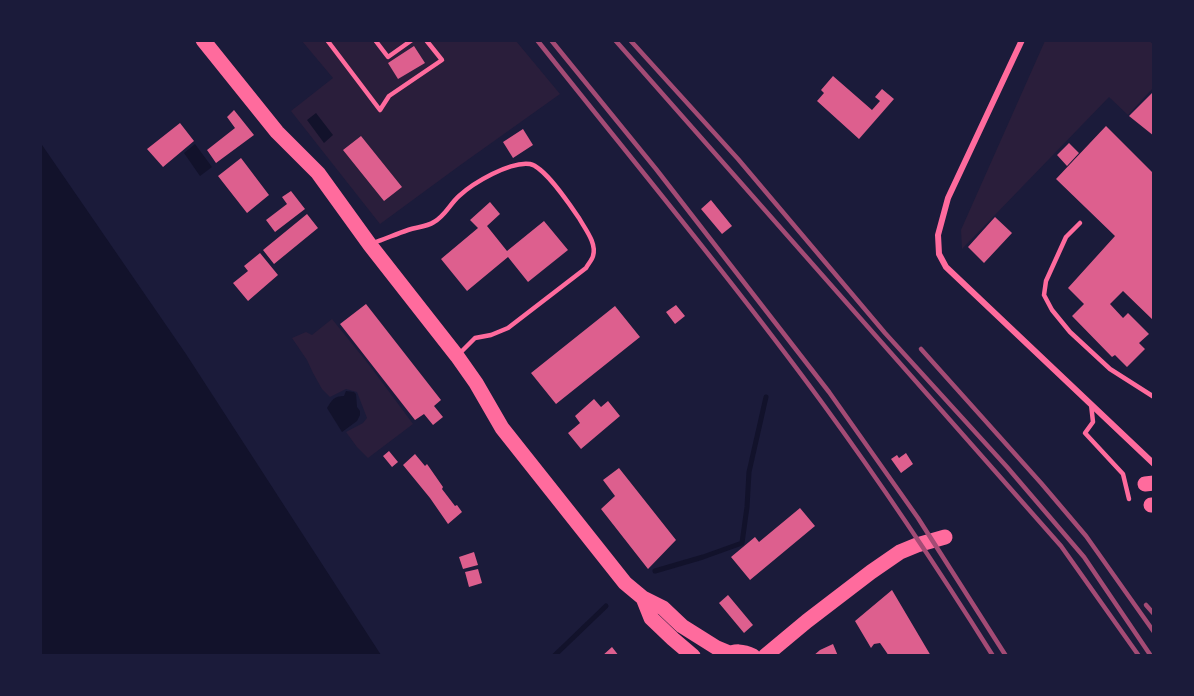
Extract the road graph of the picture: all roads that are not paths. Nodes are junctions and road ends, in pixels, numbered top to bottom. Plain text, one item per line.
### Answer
1 (202, 40) edge
2 (327, 40) edge
3 (375, 40) edge
4 (412, 40) edge
5 (426, 40) edge
6 (1022, 40) edge
7 (1080, 223) dead end
8 (370, 245) junction
9 (457, 356) junction
10 (1154, 397) edge
11 (1091, 404) junction
12 (1154, 464) edge
13 (1129, 500) dead end
14 (945, 537) dead end
15 (643, 598) junction
16 (727, 654) edge
17 (693, 656) edge
18 (753, 656) edge
19 (765, 656) edge

1 - 8 main road
2 - 5 lane
3 - 4 lane
6 - 11 street
7 - 10 lane
8 - 9 main road
8 - 9 lane
9 - 15 main road
11 - 12 street
11 - 13 lane
14 - 19 main road
15 - 16 main road
15 - 17 main road
16 - 18 main road

